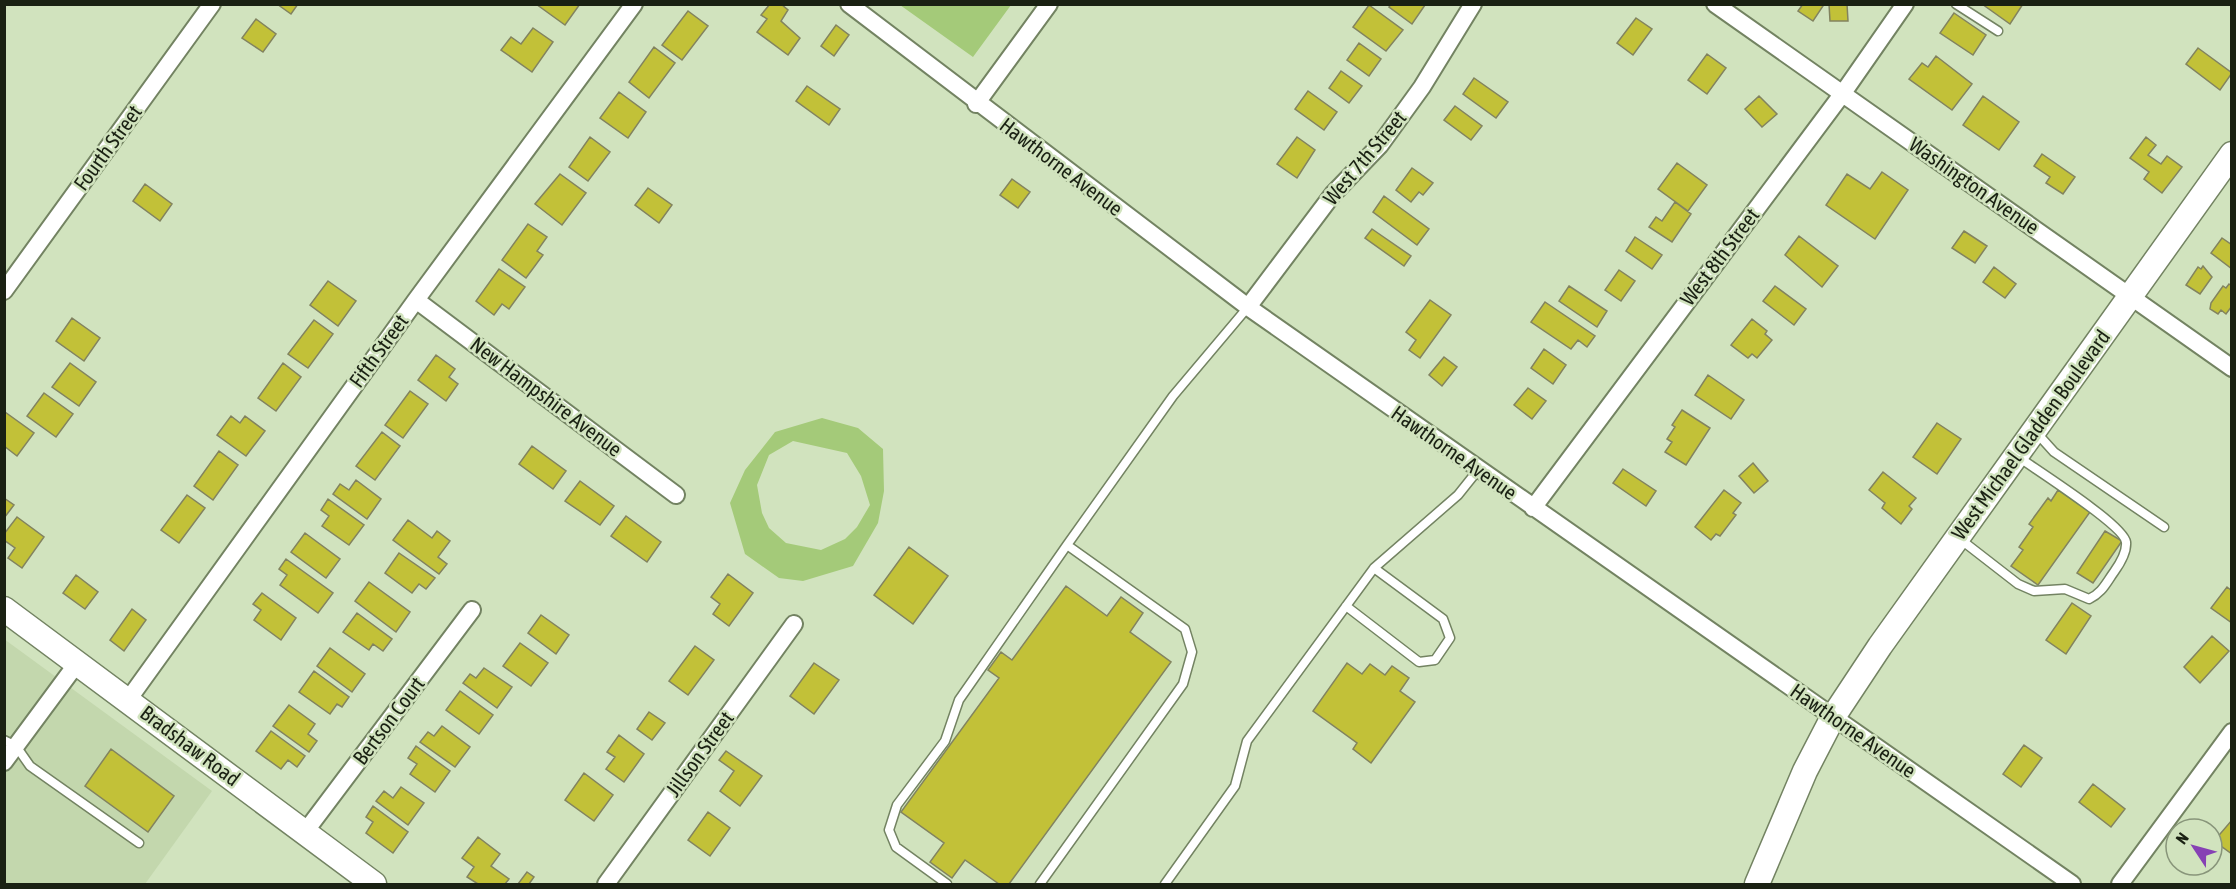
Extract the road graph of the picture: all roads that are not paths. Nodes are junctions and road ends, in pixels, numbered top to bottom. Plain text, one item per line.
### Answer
1 (212, 4) edge
2 (634, 4) edge
3 (849, 4) edge
4 (1049, 4) edge
5 (1473, 4) edge
6 (1715, 4) edge
7 (1905, 4) edge
8 (1956, 4) edge
9 (1998, 31) dead end
10 (1843, 93) junction
11 (976, 104) junction
12 (2232, 154) edge
13 (4, 291) edge
14 (2130, 298) junction
15 (416, 300) junction
16 (1248, 307) junction
17 (2232, 368) edge
18 (2034, 431) junction
19 (2016, 456) junction
20 (1478, 470) junction
21 (676, 495) dead end
22 (1533, 508) junction
23 (2164, 527) dead end
24 (1958, 537) junction
25 (1067, 545) junction
26 (1374, 568) junction
27 (1346, 606) junction
28 (4, 609) edge
29 (472, 610) dead end
30 (794, 624) dead end
31 (78, 662) junction
32 (128, 700) junction
33 (1833, 717) junction
34 (2232, 732) edge
35 (10, 743) edge
36 (4, 762) edge
37 (305, 832) junction
38 (139, 843) dead end
39 (374, 885) edge
40 (606, 885) edge
41 (947, 885) edge
42 (1040, 885) edge
43 (1166, 885) edge
44 (1757, 885) edge
45 (2072, 885) edge
46 (2120, 885) edge

1 - 13 street, Fourth Street
2 - 15 street, Fifth Street
3 - 11 street, Hawthorne Avenue
4 - 11 street
5 - 16 street, West 7th Street
6 - 10 street, Washington Avenue
7 - 10 street, West 8th Street
8 - 9 lane
10 - 14 street, Washington Avenue
10 - 22 street, West 8th Street
11 - 16 street, Hawthorne Avenue
12 - 14 main road, West Michael Gladden Boulevard
14 - 17 street, Washington Avenue
14 - 18 main road, West Michael Gladden Boulevard
15 - 21 street, New Hampshire Avenue
15 - 32 street, Fifth Street
16 - 20 street, Hawthorne Avenue
16 - 25 lane
18 - 19 main road, West Michael Gladden Boulevard
18 - 23 lane
19 - 24 main road, West Michael Gladden Boulevard
19 - 24 lane
20 - 22 street, Hawthorne Avenue
20 - 26 lane
22 - 33 street, Hawthorne Avenue
24 - 33 main road, West Michael Gladden Boulevard
25 - 41 lane
25 - 42 lane
26 - 27 lane
26 - 27 lane
27 - 43 lane
28 - 31 main road, Bradshaw Road
29 - 37 street, Bertson Court
30 - 40 street, Jillson Street
31 - 32 main road, Bradshaw Road
31 - 35 street
32 - 37 main road, Bradshaw Road
33 - 44 main road, West Michael Gladden Boulevard
33 - 45 street, Hawthorne Avenue
34 - 46 street
35 - 36 street
35 - 38 lane
37 - 39 main road, Bradshaw Road

